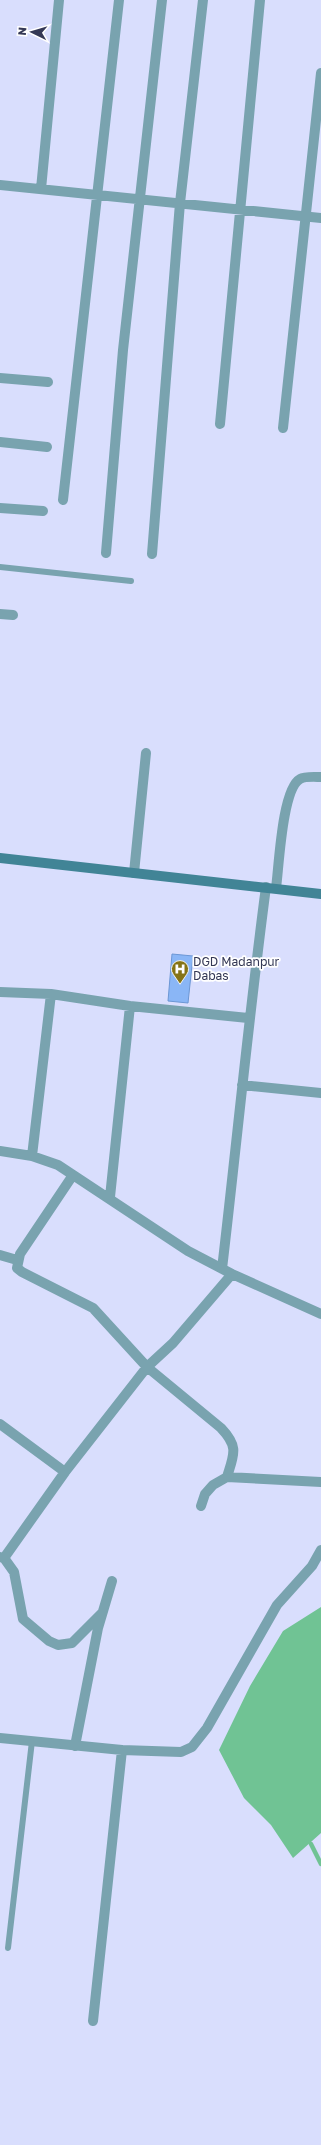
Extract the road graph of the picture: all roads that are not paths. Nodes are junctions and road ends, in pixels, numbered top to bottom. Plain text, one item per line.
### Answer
1 (59, 0) edge
2 (120, 0) edge
3 (162, 0) edge
4 (203, 0) edge
5 (260, 0) edge
6 (321, 73) edge
7 (0, 185) edge
8 (42, 189) junction
9 (98, 195) junction
10 (139, 200) junction
11 (180, 204) junction
12 (240, 210) junction
13 (306, 216) junction
14 (321, 218) edge
15 (0, 378) edge
16 (48, 382) dead end
17 (220, 424) dead end
18 (284, 428) dead end
19 (0, 442) edge
20 (47, 447) dead end
21 (63, 500) dead end
22 (0, 508) edge
23 (43, 511) dead end
24 (106, 553) dead end
25 (152, 554) dead end
26 (0, 567) edge
27 (131, 581) dead end
28 (0, 614) edge
29 (13, 615) dead end
30 (146, 753) dead end
31 (321, 777) edge
32 (0, 858) edge
33 (134, 873) junction
34 (266, 887) junction
35 (276, 888) junction
36 (321, 894) edge
37 (0, 992) edge
38 (51, 994) junction
39 (130, 1006) junction
40 (248, 1018) junction
41 (242, 1085) junction
42 (321, 1093) edge
43 (0, 1151) edge
44 (32, 1156) junction
45 (73, 1175) junction
46 (110, 1197) junction
47 (0, 1255) edge
48 (17, 1260) junction
49 (222, 1269) junction
50 (232, 1274) junction
51 (321, 1314) edge
52 (147, 1367) junction
53 (0, 1424) edge
54 (65, 1472) junction
55 (227, 1477) junction
56 (321, 1482) edge
57 (201, 1506) dead end
58 (321, 1550) edge
59 (2, 1558) edge
60 (316, 1567) edge
61 (112, 1581) dead end
62 (102, 1613) junction
63 (0, 1738) edge
64 (32, 1741) junction
65 (75, 1746) junction
66 (122, 1750) junction
67 (8, 1948) dead end
68 (93, 2021) dead end

1 - 8 street
2 - 9 street
3 - 10 street
4 - 11 street
5 - 12 street
6 - 13 street
7 - 8 street
8 - 9 street
9 - 10 street
9 - 21 street
10 - 11 street
10 - 24 street
11 - 12 street
11 - 25 street
12 - 13 street
12 - 17 street
13 - 14 street
13 - 18 street
15 - 16 street
19 - 20 street
22 - 23 street
26 - 27 lane
28 - 29 street
30 - 33 street
31 - 35 street
32 - 33 main road
33 - 34 main road
34 - 35 main road
34 - 40 street
35 - 36 main road
37 - 38 street
38 - 39 street
38 - 44 street
39 - 40 street
39 - 46 street
40 - 41 street
41 - 42 street
41 - 49 street
43 - 44 street
44 - 45 street
45 - 46 street
45 - 48 street
46 - 49 street
47 - 48 street
48 - 52 street
49 - 50 street
50 - 51 street
50 - 52 street
52 - 54 street
52 - 55 street
53 - 54 street
54 - 59 street
55 - 56 street
55 - 57 street
58 - 60 street
59 - 62 street
60 - 66 street
61 - 62 street
62 - 65 street
63 - 64 street
64 - 65 street
64 - 67 lane
65 - 66 street
66 - 68 street

